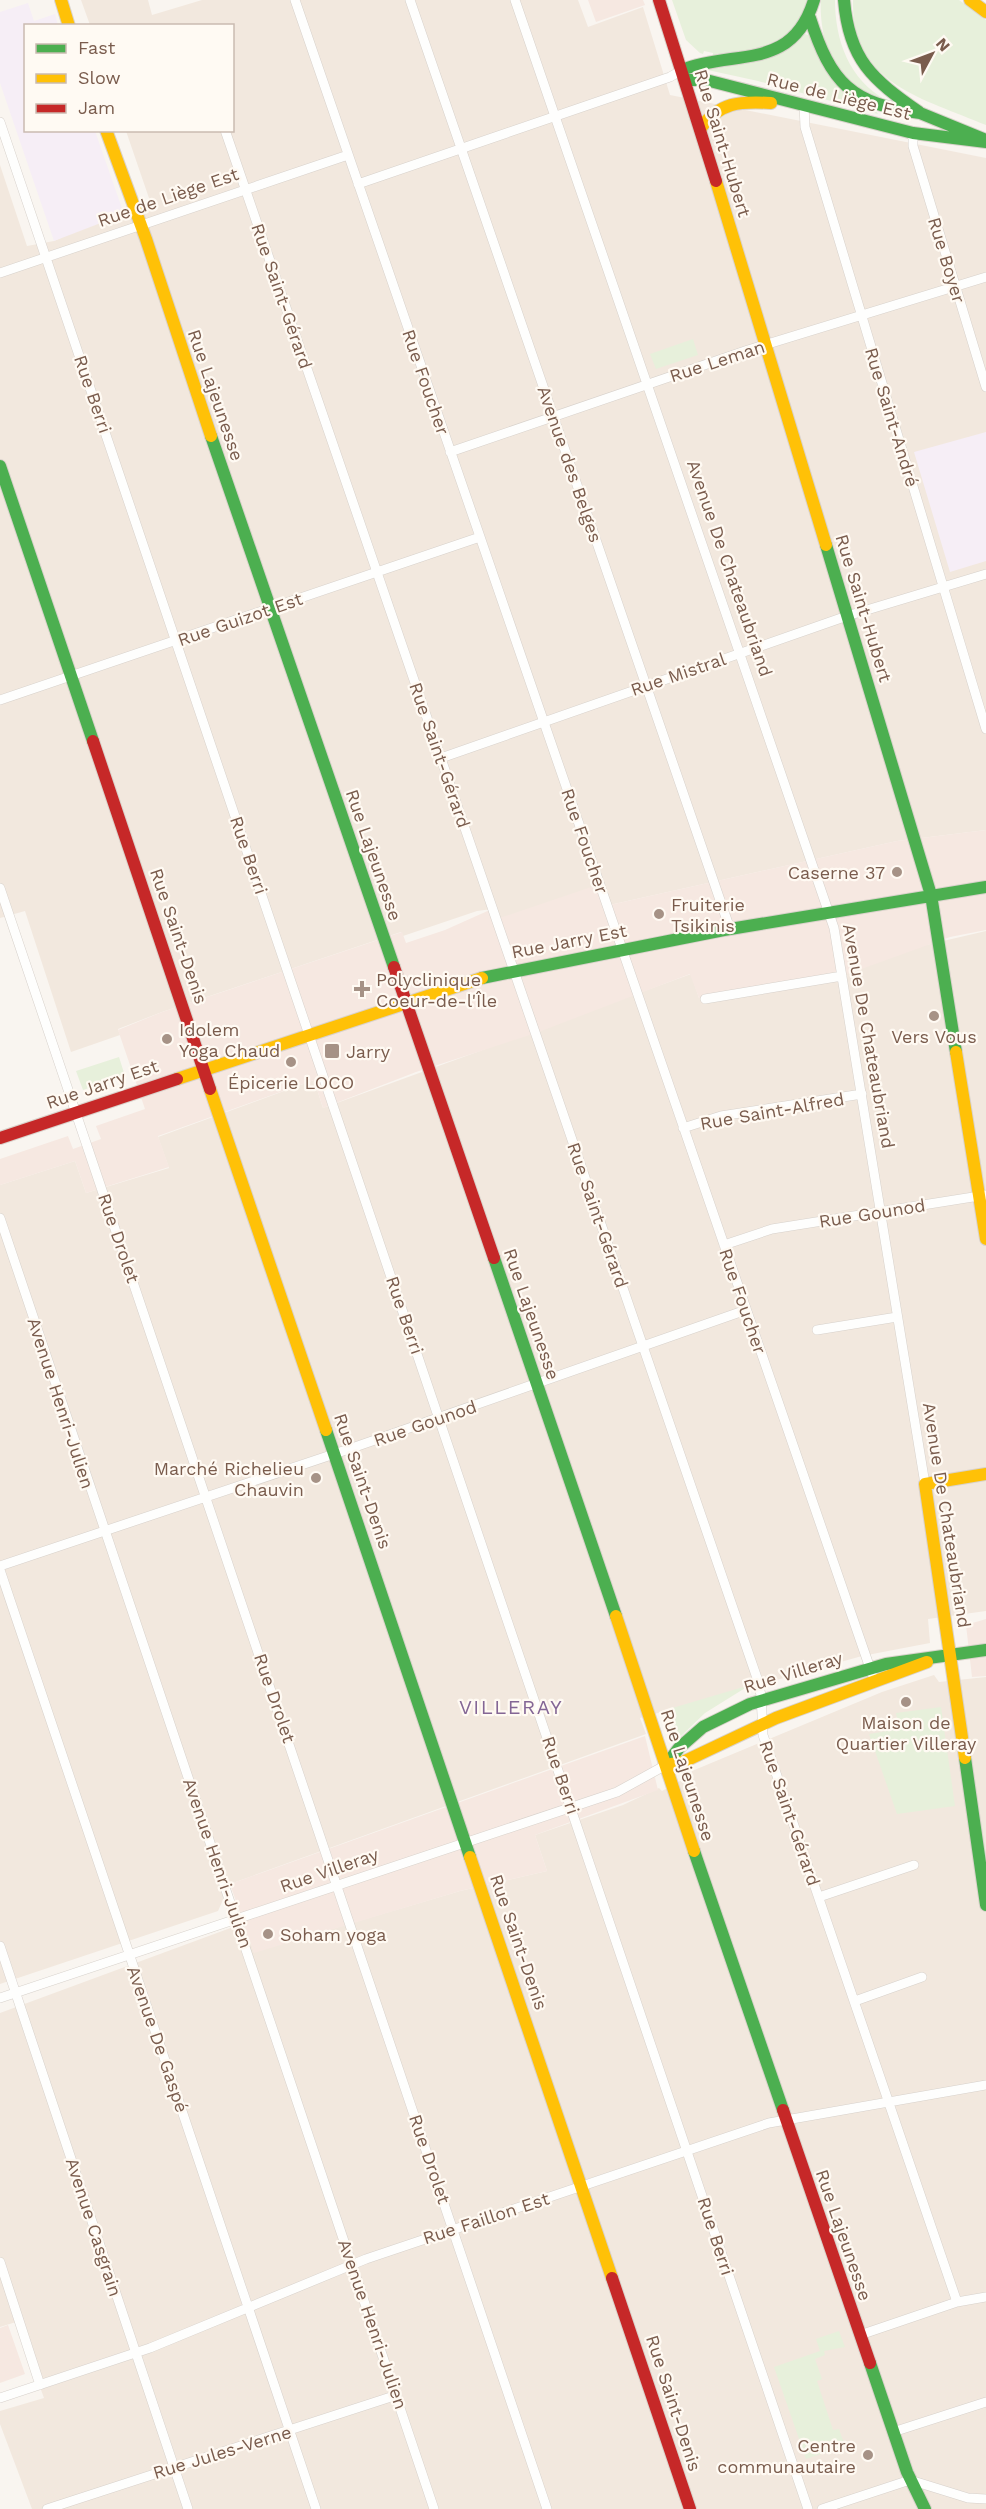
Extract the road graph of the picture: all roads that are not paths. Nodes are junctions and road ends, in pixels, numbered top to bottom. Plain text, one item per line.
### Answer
1 (61, 0) edge
2 (295, 0) edge
3 (410, 0) edge
4 (515, 0) edge
5 (658, 0) edge
6 (814, 0) edge
7 (844, 0) edge
8 (970, 0) edge
9 (984, 10) edge
10 (810, 18) junction
11 (68, 24) edge
12 (684, 75) junction
13 (804, 105) junction
14 (920, 113) junction
15 (555, 116) junction
16 (0, 122) edge
17 (700, 129) junction
18 (107, 132) edge
19 (226, 132) edge
20 (913, 133) junction
21 (986, 142) edge
22 (461, 148) junction
23 (348, 155) junction
24 (358, 184) junction
25 (245, 190) junction
26 (141, 225) junction
27 (46, 258) junction
28 (0, 273) edge
29 (986, 277) edge
30 (955, 287) junction
31 (860, 315) junction
32 (765, 345) junction
33 (985, 381) edge
34 (648, 384) junction
35 (554, 416) junction
36 (450, 452) junction
37 (0, 466) edge
38 (480, 537) junction
39 (377, 572) junction
40 (986, 574) edge
41 (943, 587) junction
42 (269, 609) junction
43 (847, 616) junction
44 (176, 640) junction
45 (740, 653) junction
46 (71, 675) junction
47 (647, 685) junction
48 (0, 700) edge
49 (544, 722) junction
50 (986, 729) edge
51 (441, 758) junction
52 (986, 887) edge
53 (0, 888) edge
54 (931, 895) junction
55 (828, 912) junction
56 (730, 929) junction
57 (622, 949) junction
58 (514, 970) junction
59 (842, 976) junction
60 (705, 999) dead end
61 (407, 1000) junction
62 (310, 1033) junction
63 (204, 1068) junction
64 (862, 1094) junction
65 (76, 1113) junction
66 (683, 1128) junction
67 (0, 1138) edge
68 (983, 1195) edge
69 (880, 1212) junction
70 (0, 1218) edge
71 (986, 1239) edge
72 (724, 1245) junction
73 (746, 1310) junction
74 (897, 1317) junction
75 (817, 1330) dead end
76 (644, 1347) junction
77 (537, 1384) junction
78 (440, 1417) junction
79 (334, 1454) junction
80 (986, 1474) edge
81 (925, 1484) junction
82 (207, 1496) junction
83 (104, 1531) junction
84 (0, 1568) edge
85 (986, 1650) edge
86 (951, 1655) junction
87 (869, 1668) junction
88 (874, 1682) junction
89 (761, 1700) junction
90 (762, 1724) junction
91 (666, 1766) junction
92 (572, 1807) junction
93 (467, 1842) junction
94 (914, 1864) dead end
95 (338, 1886) junction
96 (819, 1898) junction
97 (986, 1905) edge
98 (237, 1920) junction
99 (0, 1946) edge
100 (130, 1955) junction
101 (922, 1977) dead end
102 (16, 1993) junction
103 (0, 1998) edge
104 (855, 2001) junction
105 (986, 2085) edge
106 (888, 2101) junction
107 (785, 2119) junction
108 (688, 2150) junction
109 (583, 2186) junction
110 (453, 2229) junction
111 (0, 2262) edge
112 (352, 2264) junction
113 (986, 2297) edge
114 (957, 2302) junction
115 (248, 2307) junction
116 (860, 2335) junction
117 (136, 2353) junction
118 (40, 2385) junction
119 (397, 2396) junction
120 (0, 2398) edge
121 (986, 2402) edge
122 (289, 2430) junction
123 (893, 2432) junction
124 (175, 2468) junction
125 (910, 2480) junction
126 (986, 2499) edge
127 (47, 2509) edge
128 (188, 2509) edge
129 (316, 2509) edge
130 (434, 2509) edge
131 (547, 2509) edge
132 (690, 2509) edge
133 (808, 2509) edge
134 (822, 2509) edge
135 (925, 2509) edge

1 - 11 main road
2 - 23 street, Rue Foucher
3 - 22 street, Avenue des Belges
4 - 15 street, Avenue De Chateaubriand
5 - 12 main road, Rue Saint-Hubert
6 - 10 main road
7 - 14 main road
8 - 9 main road
10 - 12 main road
10 - 14 main road
12 - 13 main road, Rue de Liège Est
12 - 15 street, Rue de Liège Est
12 - 17 main road, Rue Saint-Hubert
13 - 17 main road
13 - 20 main road, Rue de Liège Est
13 - 31 street, Rue Saint-André
14 - 21 main road
15 - 22 street, Rue de Liège Est
15 - 34 street, Avenue De Chateaubriand
16 - 27 street, Rue Berri
17 - 32 main road, Rue Saint-Hubert
18 - 26 main road, Rue Lajeunesse
19 - 25 street, Rue Saint-Gérard
20 - 21 main road, Rue de Liège Est
20 - 30 street, Rue Boyer
22 - 24 street, Rue de Liège Est
22 - 35 street, Avenue des Belges
23 - 24 street, Rue Foucher
23 - 25 street, Rue de Liège Est
24 - 36 street, Rue Foucher
25 - 26 street, Rue de Liège Est
25 - 39 street, Rue Saint-Gérard
26 - 27 street, Rue de Liège Est
26 - 42 main road, Rue Lajeunesse
27 - 28 street, Rue de Liège Est
27 - 44 street, Rue Berri
29 - 30 street, Rue Leman
30 - 31 street, Rue Leman
30 - 33 street, Rue Boyer
31 - 32 street, Rue Leman
31 - 41 street, Rue Saint-André
32 - 34 street, Rue Leman
32 - 43 main road, Rue Saint-Hubert
34 - 35 street, Rue Leman
34 - 45 street, Avenue De Chateaubriand
35 - 36 street, Rue Leman
35 - 47 street, Avenue des Belges
36 - 38 street, Rue Foucher
37 - 46 main road, Rue Saint-Denis
38 - 39 street, Rue Guizot Est
38 - 49 street, Rue Foucher
39 - 42 street, Rue Guizot Est
39 - 51 street, Rue Saint-Gérard
40 - 41 street, Rue Mistral
41 - 43 street, Rue Mistral
41 - 50 street, Rue Saint-André
42 - 44 street, Rue Guizot Est
42 - 61 main road, Rue Lajeunesse
43 - 45 street, Rue Mistral
43 - 54 main road, Rue Saint-Hubert
44 - 46 street, Rue Guizot Est
44 - 62 street, Rue Berri
45 - 47 street, Rue Mistral
45 - 55 street, Avenue De Chateaubriand
46 - 48 street, Rue Guizot Est
46 - 63 main road, Rue Saint-Denis
47 - 49 street, Rue Mistral
47 - 56 street, Avenue des Belges
49 - 51 street, Rue Mistral
49 - 57 street, Rue Foucher
51 - 58 street, Rue Saint-Gérard
52 - 54 main road, Rue Jarry Est
53 - 65 street, Rue Drolet
54 - 55 main road, Rue Jarry Est
54 - 68 main road, Rue Saint-Hubert
55 - 56 main road, Rue Jarry Est
55 - 59 street, Avenue De Chateaubriand
56 - 57 main road, Rue Jarry Est
57 - 58 main road, Rue Jarry Est
57 - 66 street, Rue Foucher
58 - 61 main road, Rue Jarry Est
58 - 76 street, Rue Saint-Gérard
59 - 60 street
59 - 64 street, Avenue De Chateaubriand
61 - 62 main road, Rue Jarry Est
61 - 77 main road, Rue Lajeunesse
62 - 63 main road, Rue Jarry Est
62 - 78 street, Rue Berri
63 - 65 main road, Rue Jarry Est
63 - 79 main road, Rue Saint-Denis
64 - 66 street, Rue Saint-Alfred
64 - 69 street, Avenue De Chateaubriand
65 - 67 main road, Rue Jarry Est
65 - 82 street, Rue Drolet
66 - 72 street, Rue Foucher
68 - 69 street, Rue Gounod
68 - 71 main road, Rue Saint-Hubert
69 - 72 street, Rue Gounod
69 - 74 street, Avenue De Chateaubriand
70 - 83 street, Avenue Henri-Julien
72 - 73 street, Rue Foucher
73 - 76 street, Rue Gounod
73 - 87 street, Rue Foucher
74 - 75 street
74 - 81 street, Avenue De Chateaubriand
76 - 77 street, Rue Gounod
76 - 89 street, Rue Saint-Gérard
77 - 78 street, Rue Gounod
77 - 91 main road, Rue Lajeunesse
78 - 79 street, Rue Gounod
78 - 92 street, Rue Berri
79 - 82 street, Rue Gounod
79 - 93 main road, Rue Saint-Denis
80 - 81 main road
81 - 86 main road, Avenue De Chateaubriand
82 - 83 street, Rue Gounod
82 - 95 street, Rue Drolet
83 - 84 street, Rue Gounod
83 - 98 street, Avenue Henri-Julien
84 - 100 street, Avenue De Gaspé
85 - 86 main road, Rue Villeray
86 - 87 main road, Rue Villeray
86 - 88 main road, Rue Villeray
86 - 97 main road, Avenue De Chateaubriand
87 - 88 street, Rue Foucher
87 - 89 main road, Rue Villeray
88 - 90 main road, Rue Villeray
89 - 90 street, Rue Saint-Gérard
89 - 91 main road, Rue Villeray
90 - 91 main road, Rue Villeray
90 - 96 street, Rue Saint-Gérard
91 - 92 street, Rue Villeray
91 - 107 main road, Rue Lajeunesse
92 - 93 street, Rue Villeray
92 - 108 street, Rue Berri
93 - 95 street, Rue Villeray
93 - 109 main road, Rue Saint-Denis
94 - 96 street
95 - 98 street, Rue Villeray
95 - 110 street, Rue Drolet
96 - 104 street, Rue Saint-Gérard
98 - 100 street, Rue Villeray
98 - 112 street, Avenue Henri-Julien
99 - 102 street, Avenue Casgrain
100 - 102 street, Rue Villeray
100 - 115 street, Avenue De Gaspé
101 - 104 street
102 - 103 street, Rue Villeray
102 - 117 street, Avenue Casgrain
104 - 106 street, Rue Saint-Gérard
105 - 106 street, Rue Faillon Est
106 - 107 street, Rue Faillon Est
106 - 114 street, Rue Saint-Gérard
107 - 108 street, Rue Faillon Est
107 - 116 main road, Rue Lajeunesse
108 - 109 street, Rue Faillon Est
108 - 133 street, Rue Berri
109 - 110 street, Rue Faillon Est
109 - 132 main road, Rue Saint-Denis
110 - 112 street, Rue Faillon Est
110 - 131 street, Rue Drolet
111 - 118 street
112 - 115 street, Rue Faillon Est
112 - 119 street, Avenue Henri-Julien
113 - 114 street
114 - 116 street
115 - 117 street, Rue Faillon Est
115 - 122 street, Avenue De Gaspé
116 - 123 main road, Rue Lajeunesse
117 - 118 street, Rue Faillon Est
117 - 124 street, Avenue Casgrain
118 - 120 street, Rue Faillon Est
119 - 122 street, Rue Jules-Verne
119 - 130 street, Avenue Henri-Julien
121 - 123 street
122 - 124 street, Rue Jules-Verne
122 - 129 street, Avenue De Gaspé
123 - 125 main road, Rue Lajeunesse
124 - 127 street, Rue Jules-Verne
124 - 128 street, Avenue Casgrain
125 - 126 street
125 - 134 street
125 - 135 main road, Rue Lajeunesse

